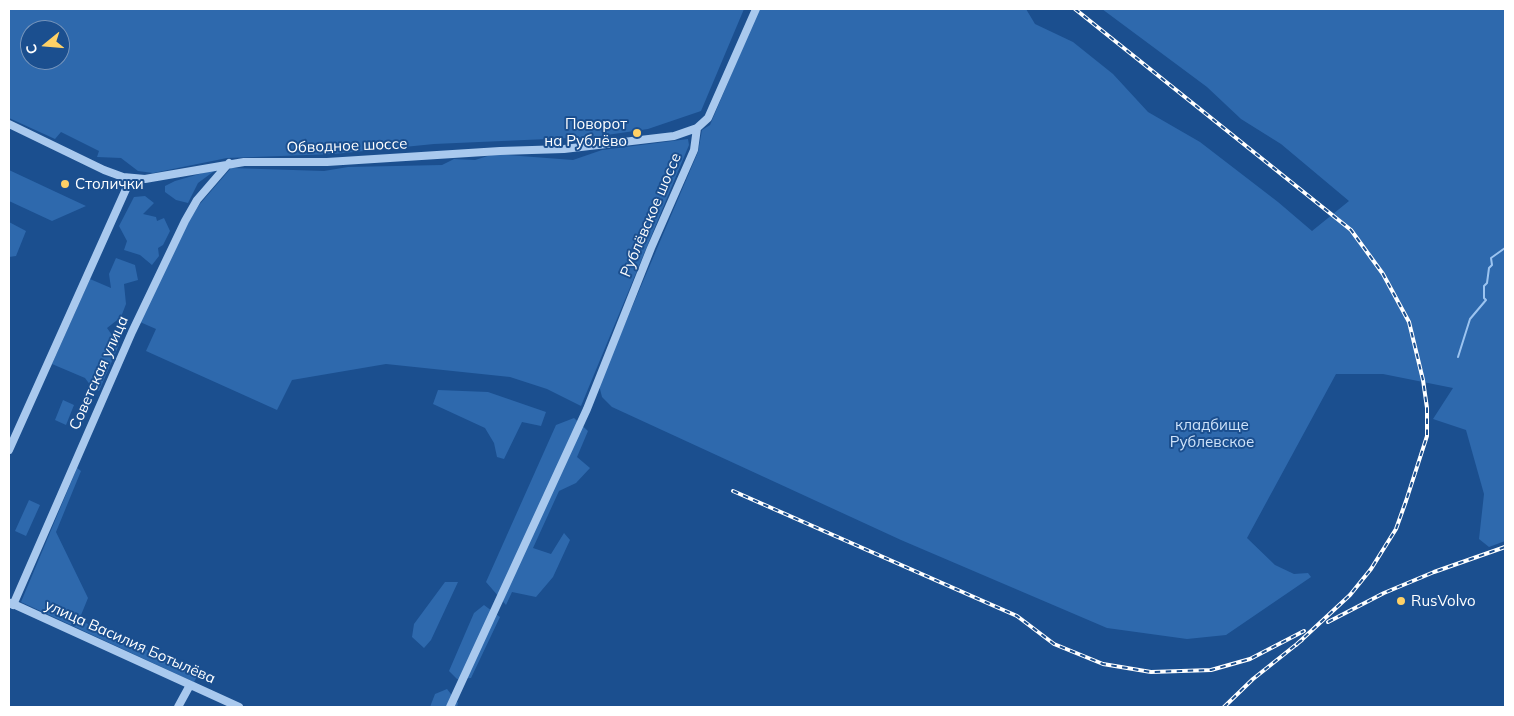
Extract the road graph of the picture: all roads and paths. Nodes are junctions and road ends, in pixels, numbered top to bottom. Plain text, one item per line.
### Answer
1 (756, 9) edge
2 (9, 124) edge
3 (697, 128) junction
4 (229, 163) junction
5 (131, 178) junction
6 (9, 450) edge
7 (11, 604) edge
8 (190, 684) junction
9 (178, 707) edge
10 (239, 707) edge
11 (450, 707) edge

1 - 3 street
2 - 5 street, Обводное шоссе
3 - 4 street, Обводное шоссе
3 - 11 street, Рублёвское шоссе
4 - 5 street, Обводное шоссе
4 - 7 street, Советская улица
5 - 6 street
7 - 8 street, улица Василия Ботылёва
8 - 9 street
8 - 10 street, улица Василия Ботылёва

